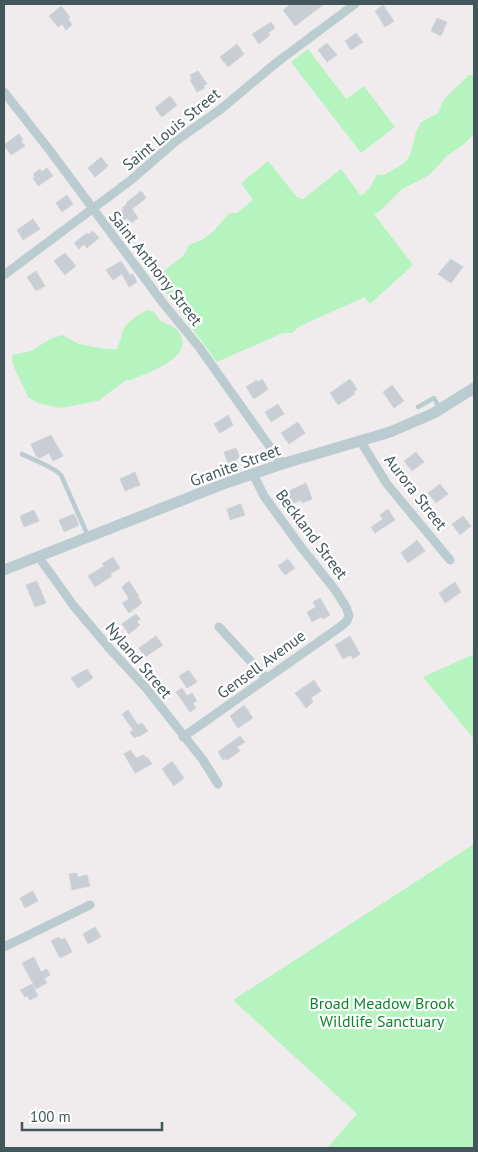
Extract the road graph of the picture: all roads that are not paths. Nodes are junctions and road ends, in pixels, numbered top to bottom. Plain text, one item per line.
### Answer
1 (355, 4) edge
2 (4, 92) edge
3 (93, 209) junction
4 (5, 271) edge
5 (474, 388) edge
6 (418, 407) dead end
7 (440, 410) junction
8 (362, 442) junction
9 (22, 454) dead end
10 (282, 464) junction
11 (253, 474) junction
12 (89, 537) junction
13 (38, 556) junction
14 (450, 560) dead end
15 (4, 570) edge
16 (347, 611) joint
17 (219, 627) dead end
18 (266, 678) junction
19 (183, 737) junction
20 (218, 784) dead end
21 (90, 905) dead end
22 (4, 947) edge

1 - 3 street, Saint Louis Street
2 - 3 street, Saint Anthony Street
3 - 4 street, Saint Louis Street
3 - 10 street, Saint Anthony Street
5 - 7 street, Granite Street
6 - 7 lane
7 - 8 street, Granite Street
8 - 10 street, Granite Street
8 - 14 street, Aurora Street
9 - 12 lane
10 - 11 street, Granite Street
11 - 12 street, Granite Street
11 - 16 street, Beckland Street
12 - 13 street, Granite Street
13 - 15 street, Granite Street
13 - 19 street, Nyland Street
16 - 18 street, Gensell Avenue
17 - 18 street
18 - 19 street, Gensell Avenue
19 - 20 street, Nyland Street
21 - 22 street

